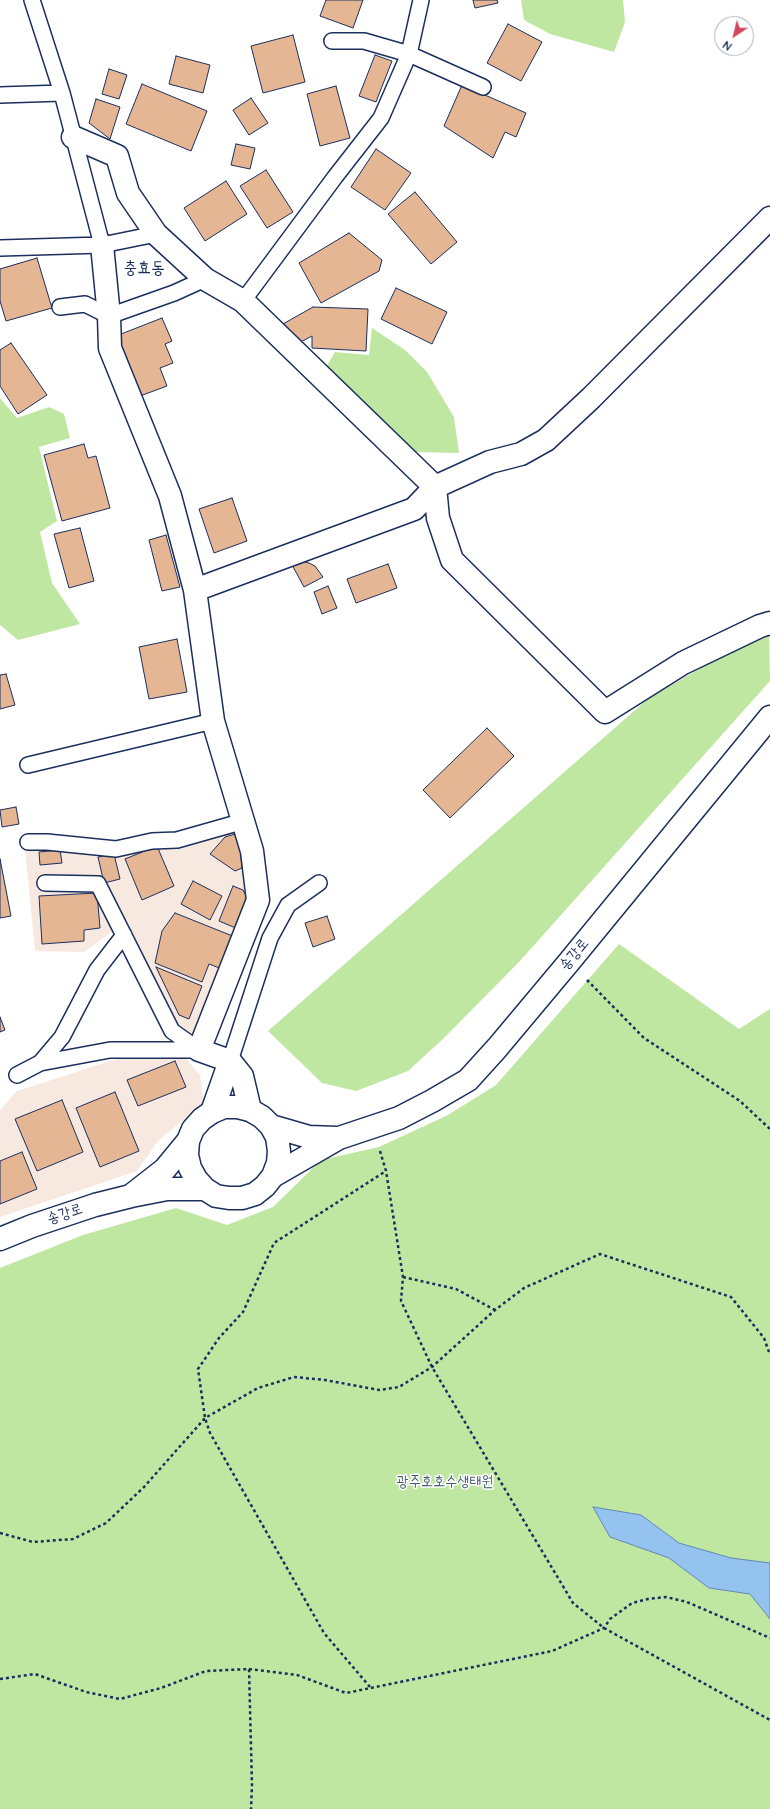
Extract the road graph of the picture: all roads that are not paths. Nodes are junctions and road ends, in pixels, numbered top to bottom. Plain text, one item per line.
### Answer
1 (32, 0) edge
2 (420, 0) edge
3 (332, 41) dead end
4 (409, 54) junction
5 (483, 87) dead end
6 (62, 93) junction
7 (0, 95) edge
8 (73, 137) junction
9 (770, 218) edge
10 (156, 234) junction
11 (102, 245) junction
12 (0, 248) edge
13 (205, 279) junction
14 (243, 301) junction
15 (60, 307) dead end
16 (109, 316) junction
17 (435, 487) junction
18 (195, 590) junction
19 (770, 623) edge
20 (770, 717) edge
21 (214, 721) junction
22 (28, 765) dead end
23 (244, 821) junction
24 (28, 842) dead end
25 (45, 883) dead end
26 (319, 883) dead end
27 (124, 934) junction
28 (199, 1050) junction
29 (230, 1061) junction
30 (40, 1063) junction
31 (16, 1075) dead end
32 (250, 1110) junction
33 (212, 1112) junction
34 (271, 1126) junction
35 (339, 1138) junction
36 (188, 1141) junction
37 (273, 1176) junction
38 (205, 1189) junction
39 (131, 1196) junction
40 (0, 1239) edge

1 - 6 lane
2 - 4 lane
3 - 4 lane
4 - 5 lane
4 - 14 lane
6 - 7 lane
6 - 8 lane
8 - 10 street
8 - 11 lane
9 - 17 street
10 - 11 lane
10 - 13 street
11 - 12 lane
11 - 16 street
13 - 14 street
13 - 16 lane
14 - 17 street
15 - 16 lane
16 - 18 street
17 - 18 street
17 - 19 street
18 - 21 street
20 - 35 street, 송강로
21 - 22 lane
21 - 23 street
23 - 24 lane
23 - 28 street
25 - 27 lane
26 - 29 lane
27 - 28 lane
27 - 30 lane
28 - 29 street
28 - 30 lane
29 - 32 street
29 - 33 street
30 - 31 lane
32 - 33 street, 송강로
32 - 34 street, 송강로
33 - 36 street, 송강로
34 - 35 street, 송강로
34 - 37 street, 송강로
35 - 37 street, 송강로
36 - 38 street, 송강로
36 - 39 street, 송강로
37 - 38 street, 송강로
38 - 39 street, 송강로
39 - 40 street, 송강로

